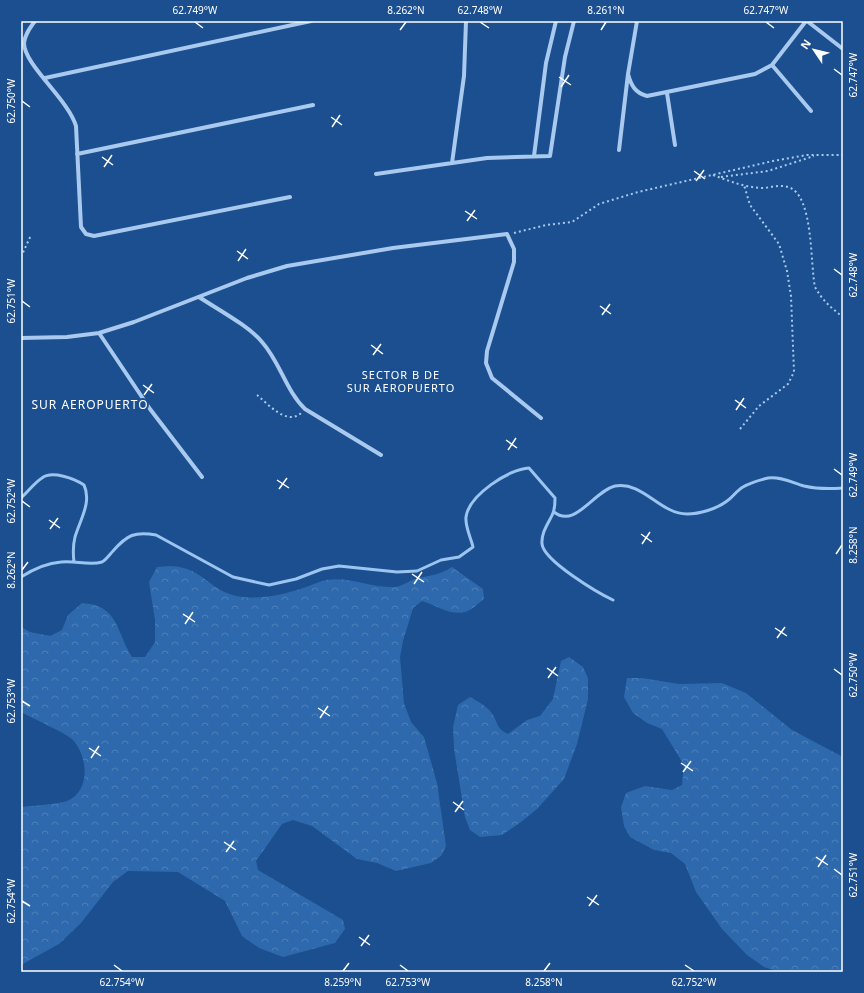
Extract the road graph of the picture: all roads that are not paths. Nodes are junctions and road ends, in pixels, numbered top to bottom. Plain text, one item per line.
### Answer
1 (35, 21) edge
2 (311, 21) edge
3 (466, 21) edge
4 (556, 21) edge
5 (574, 21) edge
6 (637, 21) edge
7 (806, 21) edge
8 (843, 49) edge
9 (772, 65) junction
10 (628, 74) junction
11 (45, 78) junction
12 (667, 93) junction
13 (313, 105) dead end
14 (811, 111) dead end
15 (675, 145) dead end
16 (619, 150) dead end
17 (77, 154) junction
18 (534, 156) junction
19 (452, 163) junction
20 (376, 174) dead end
21 (290, 197) dead end
22 (199, 297) junction
23 (99, 333) junction
24 (21, 338) edge
25 (541, 418) dead end
26 (381, 455) dead end
27 (202, 477) dead end

1 - 11 street
2 - 11 street
3 - 19 street
4 - 18 street
5 - 18 street
6 - 10 street
7 - 8 street
7 - 9 street
9 - 12 street
9 - 14 street
10 - 12 street
10 - 16 street
11 - 17 street
12 - 15 street
13 - 17 street
17 - 21 street
18 - 19 street
19 - 20 street
22 - 23 street
22 - 25 street
22 - 26 street
23 - 24 street
23 - 27 street

